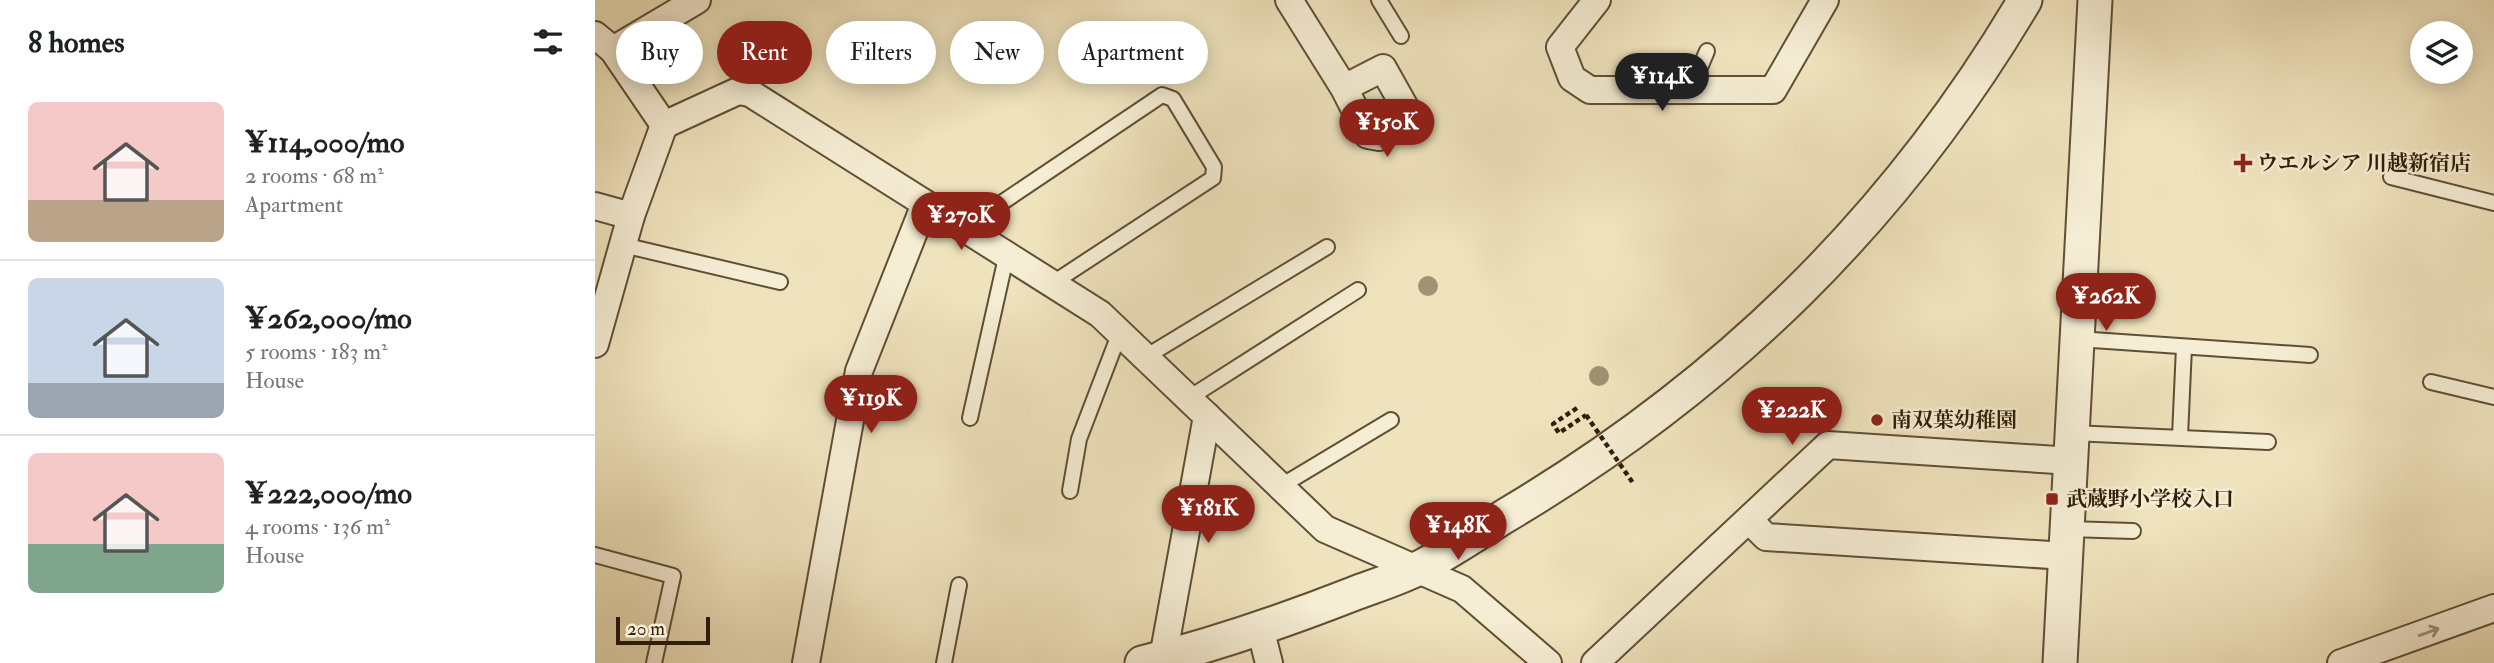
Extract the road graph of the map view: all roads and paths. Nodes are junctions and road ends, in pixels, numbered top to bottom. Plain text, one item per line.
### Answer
1 (697, 0) edge
2 (1379, 0) edge
3 (1597, 0) edge
4 (1825, 0) edge
5 (2025, 0) edge
6 (2095, 0) edge
7 (1294, 2) edge
8 (1401, 36) dead end
9 (604, 43) edge
10 (1707, 51) dead end
11 (1344, 88) dead end
12 (1691, 89) junction
13 (664, 125) junction
14 (2391, 177) dead end
15 (2494, 203) edge
16 (925, 204) junction
17 (595, 206) edge
18 (631, 216) junction
19 (973, 232) junction
20 (623, 245) junction
21 (1327, 247) dead end
22 (1007, 253) junction
23 (780, 282) dead end
24 (1053, 283) junction
25 (1358, 290) dead end
26 (1120, 332) junction
27 (2078, 339) junction
28 (595, 344) edge
29 (2184, 347) junction
30 (2310, 355) dead end
31 (1147, 356) junction
32 (2431, 382) dead end
33 (2494, 397) edge
34 (1198, 407) junction
35 (1577, 408) dead end
36 (970, 418) dead end
37 (1391, 420) dead end
38 (2180, 436) junction
39 (2268, 442) dead end
40 (2072, 447) junction
41 (1633, 483) dead end
42 (1281, 486) junction
43 (1070, 491) dead end
44 (1749, 521) junction
45 (2133, 531) dead end
46 (2067, 542) junction
47 (595, 555) edge
48 (1416, 569) junction
49 (959, 585) dead end
50 (2494, 608) edge
51 (1260, 628) junction
52 (1156, 661) edge
53 (654, 663) edge
54 (806, 663) edge
55 (944, 663) edge
56 (1269, 663) edge
57 (1548, 663) edge
58 (1595, 663) edge
59 (2060, 663) edge
60 (2341, 663) edge

1 - 9 street
2 - 8 lane
3 - 12 street
4 - 12 street
5 - 48 street
6 - 27 street
7 - 11 street
9 - 13 street
10 - 12 lane
13 - 16 street
13 - 18 street
14 - 15 lane
16 - 19 street
16 - 54 street
17 - 18 street
18 - 20 street
19 - 22 street
19 - 24 lane
20 - 23 lane
20 - 28 street
21 - 31 lane
22 - 24 street
22 - 36 lane
24 - 26 street
25 - 34 lane
26 - 31 street
26 - 43 lane
27 - 29 lane
27 - 40 street
29 - 30 lane
29 - 38 lane
31 - 34 street
32 - 33 lane
34 - 42 street
34 - 52 street
35 - 41 path, bridge
37 - 42 lane
38 - 39 lane
38 - 40 lane
40 - 44 street
40 - 46 street
42 - 48 street
44 - 46 street
44 - 58 street
45 - 46 lane
46 - 59 street
47 - 53 lane
48 - 51 street
48 - 57 street
49 - 55 lane
60 -> 50 street
51 - 52 street
51 - 56 street

